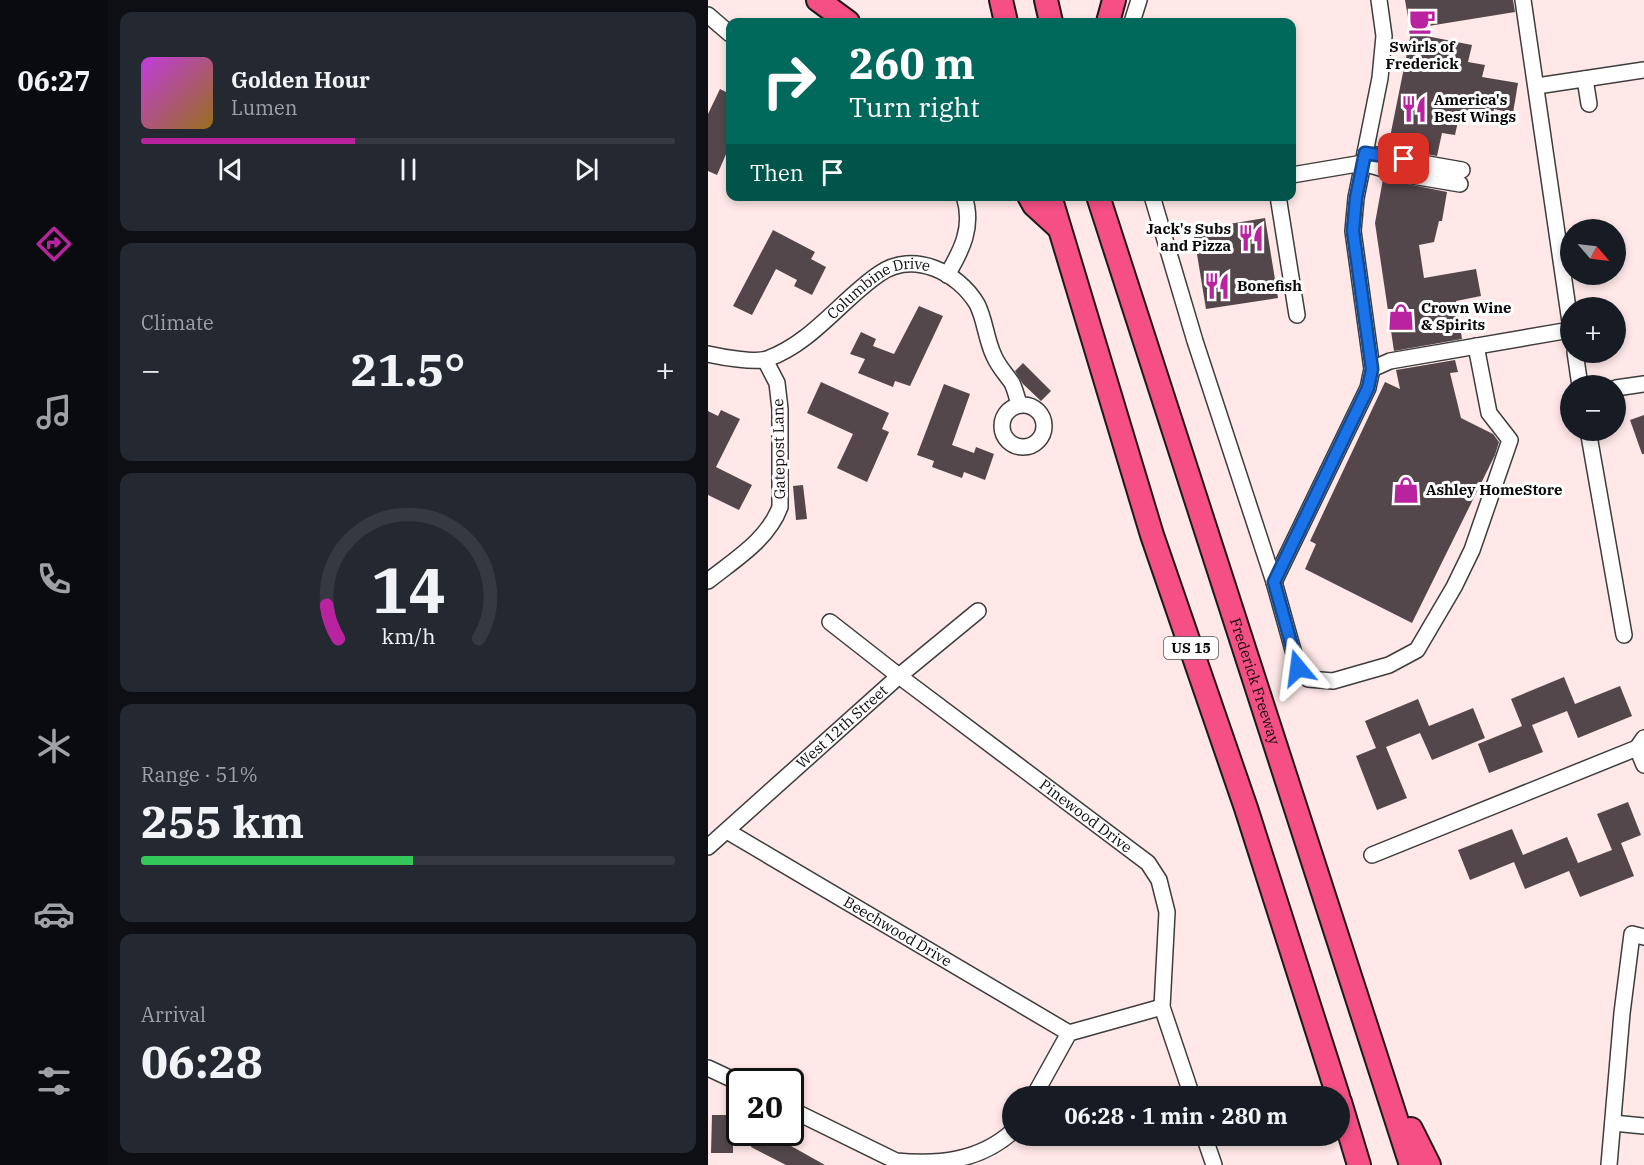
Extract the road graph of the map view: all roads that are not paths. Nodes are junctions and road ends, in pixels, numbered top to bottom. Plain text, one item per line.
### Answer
1 (818, 0) edge
2 (1001, 0) edge
3 (1046, 0) edge
4 (1114, 0) edge
5 (1139, 0) edge
6 (1379, 0) edge
7 (1523, 0) edge
8 (708, 15) edge
9 (843, 18) edge
10 (1005, 18) edge
11 (1050, 18) edge
12 (1109, 18) edge
13 (1133, 18) edge
14 (726, 31) edge
15 (1644, 70) edge
16 (1585, 79) junction
17 (1537, 86) junction
18 (1589, 104) dead end
19 (1364, 158) junction
20 (1296, 174) edge
21 (1461, 177) dead end
22 (965, 201) edge
23 (1032, 201) edge
24 (1051, 201) edge
25 (1100, 201) edge
26 (1111, 201) edge
27 (1155, 201) edge
28 (1279, 201) edge
29 (1058, 227) junction
30 (947, 275) junction
31 (1128, 291) junction
32 (1567, 297) edge
33 (1297, 315) dead end
34 (1560, 332) edge
35 (1476, 346) junction
36 (708, 354) edge
37 (765, 360) junction
38 (1372, 369) junction
39 (1644, 384) edge
40 (1626, 387) edge
41 (1019, 404) dead end
42 (1590, 441) edge
43 (708, 581) edge
44 (1274, 582) junction
45 (978, 611) dead end
46 (830, 622) dead end
47 (1624, 635) dead end
48 (899, 676) junction
49 (1641, 743) edge
50 (1644, 765) edge
51 (727, 831) junction
52 (708, 847) edge
53 (1372, 855) dead end
54 (1644, 937) edge
55 (1162, 1007) junction
56 (1069, 1033) junction
57 (1380, 1065) junction
58 (708, 1068) edge
59 (726, 1076) edge
60 (1040, 1086) edge
61 (1189, 1086) edge
62 (1335, 1086) edge
63 (804, 1116) edge
64 (1613, 1123) junction
65 (1644, 1126) edge
66 (1350, 1135) edge
67 (1002, 1140) edge
68 (1207, 1146) edge
69 (914, 1165) edge
70 (1214, 1165) edge
71 (1359, 1165) edge
72 (1411, 1165) edge
73 (1429, 1165) edge
74 (1609, 1165) edge

1 - 9 highway
2 - 10 highway
3 - 11 highway
4 - 12 highway
5 - 13 street
6 - 19 street
7 - 17 street
8 - 14 street
15 - 16 street
16 - 17 street
16 - 18 street
17 - 32 street
19 - 20 street
19 - 21 street
19 - 38 street
22 - 30 street
23 - 29 highway
24 - 29 highway, US 15
25 - 31 highway, Frederick Freeway / US 15
26 - 31 highway
27 - 44 street
28 - 33 street
29 - 62 highway, US 15
30 - 37 street, Columbine Drive
30 - 41 street, Columbine Drive
31 - 57 highway, Frederick Freeway / US 15
34 - 35 street
35 - 38 street
35 - 44 street
36 - 37 street
37 - 43 street, Gatepost Lane
38 - 44 street
39 - 40 street
42 - 47 street
45 - 48 street, West 12th Street
46 - 48 street, Pinewood Drive
48 - 51 street, West 12th Street
48 - 55 street, Pinewood Drive
49 - 50 street
49 - 53 street
51 - 52 street, West 12th Street
51 - 56 street, Beechwood Drive
54 - 64 street
55 - 56 street
55 - 61 street, Pinewood Drive
56 - 60 street
57 - 72 highway, Frederick Freeway / US 15
57 - 73 highway
58 - 59 street
63 - 69 street
64 - 65 street
64 - 74 street
66 - 71 highway
67 - 69 street
68 - 70 street

